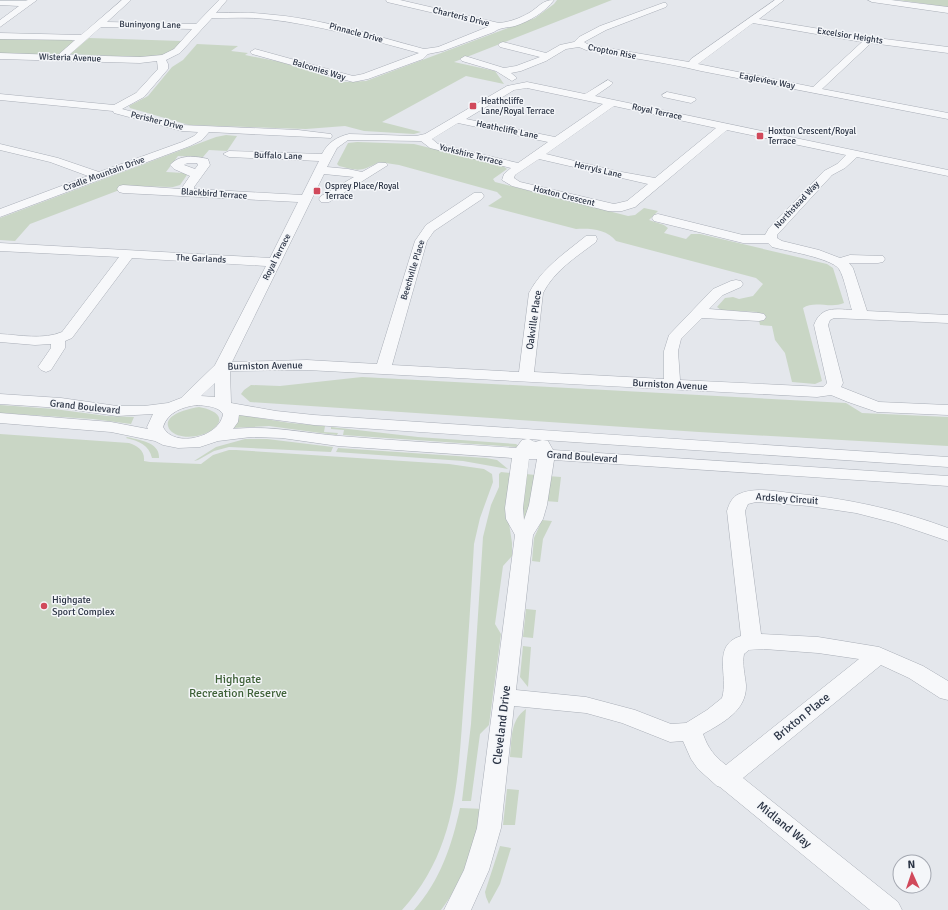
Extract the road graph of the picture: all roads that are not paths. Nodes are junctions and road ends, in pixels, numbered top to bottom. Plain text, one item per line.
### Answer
1 (127, 0) edge
2 (224, 0) edge
3 (390, 0) edge
4 (550, 0) edge
5 (780, 0) edge
6 (872, 0) edge
7 (30, 2) edge
8 (0, 3) edge
9 (663, 4) dead end
10 (948, 10) edge
11 (211, 15) junction
12 (752, 20) junction
13 (0, 24) edge
14 (100, 24) junction
15 (496, 26) junction
16 (200, 27) junction
17 (0, 36) edge
18 (84, 38) junction
19 (869, 40) junction
20 (579, 44) junction
21 (503, 45) dead end
22 (948, 50) edge
23 (255, 52) dead end
24 (424, 52) junction
25 (0, 56) edge
26 (547, 56) junction
27 (61, 58) junction
28 (465, 59) dead end
29 (161, 60) junction
30 (693, 65) junction
31 (504, 71) junction
32 (597, 81) dead end
33 (608, 83) junction
34 (520, 85) junction
35 (621, 86) dead end
36 (815, 90) junction
37 (667, 95) dead end
38 (0, 96) edge
39 (587, 97) junction
40 (679, 98) junction
41 (691, 100) dead end
42 (613, 102) junction
43 (116, 108) junction
44 (659, 112) junction
45 (948, 116) edge
46 (457, 120) junction
47 (725, 126) junction
48 (205, 130) junction
49 (336, 138) junction
50 (424, 138) junction
51 (558, 141) junction
52 (0, 147) edge
53 (842, 150) junction
54 (855, 153) junction
55 (229, 154) dead end
56 (538, 155) junction
57 (382, 165) dead end
58 (521, 167) junction
59 (320, 170) junction
60 (828, 173) junction
61 (948, 173) edge
62 (196, 175) dead end
63 (99, 176) junction
64 (363, 176) junction
65 (658, 182) junction
66 (123, 189) dead end
67 (190, 192) junction
68 (478, 196) dead end
69 (306, 199) junction
70 (325, 199) dead end
71 (0, 213) edge
72 (658, 218) dead end
73 (591, 239) dead end
74 (771, 240) junction
75 (0, 247) edge
76 (128, 255) junction
77 (878, 259) dead end
78 (274, 262) junction
79 (838, 262) junction
80 (736, 284) dead end
81 (698, 313) junction
82 (861, 315) junction
83 (760, 317) dead end
84 (948, 319) edge
85 (0, 338) edge
86 (58, 339) junction
87 (224, 361) junction
88 (46, 367) dead end
89 (383, 369) junction
90 (526, 377) junction
91 (672, 385) junction
92 (832, 389) junction
93 (0, 400) edge
94 (187, 401) junction
95 (225, 406) junction
96 (170, 407) junction
97 (948, 410) edge
98 (0, 418) edge
99 (536, 434) junction
100 (217, 436) junction
101 (162, 437) junction
102 (522, 453) junction
103 (547, 454) junction
104 (948, 462) edge
105 (948, 481) edge
106 (524, 535) junction
107 (948, 535) edge
108 (752, 641) junction
109 (878, 655) junction
110 (948, 692) edge
111 (505, 697) junction
112 (690, 731) junction
113 (725, 779) junction
114 (461, 909) edge
115 (889, 910) edge

1 - 14 street
2 - 11 street
3 - 15 street, Charteris Drive
4 - 15 street, Charteris Drive
5 - 12 street
6 - 10 street
7 - 8 street
7 - 13 street
9 - 20 street, Cropton Rise
11 - 16 street
11 - 24 street, Pinnacle Drive
12 - 19 street, Excelsior Heights
12 - 30 street
14 - 16 street, Buninyong Lane
14 - 18 street
15 - 24 street, Pinnacle Drive
16 - 29 street
17 - 18 street
18 - 27 street
19 - 22 street, Excelsior Heights
19 - 36 street
20 - 26 street
20 - 30 street, Cropton Rise
21 - 26 street
23 - 24 street, Balconies Way
25 - 27 street, Wisteria Avenue
26 - 31 street
27 - 29 street, Wisteria Avenue
28 - 31 street
29 - 43 street, Perisher Drive
30 - 36 street, Eagleview Way
31 - 34 street
32 - 33 street
33 - 35 street
33 - 39 street
34 - 39 street, Royal Terrace
34 - 46 street
36 - 45 street, Eagleview Way
37 - 40 street
38 - 43 street
39 - 42 street, Royal Terrace
40 - 41 street
40 - 44 street
42 - 44 street, Royal Terrace
42 - 51 street, Hoxton Crescent
43 - 48 street, Perisher Drive
44 - 47 street, Royal Terrace
46 - 50 street
46 - 51 street, Heathcliffe Lane
47 - 53 street, Royal Terrace
47 - 65 street, Hoxton Crescent
48 - 49 street, Perisher Drive
48 - 63 street, Cradle Mountain Drive
49 - 50 street
49 - 55 street, Buffalo Lane
49 - 59 street, Royal Terrace
50 - 58 street, Yorkshire Terrace
51 - 56 street, Hoxton Crescent
52 - 63 street
53 - 54 street, Royal Terrace
53 - 60 street, Northstead Way
54 - 60 street, Northstead Way
54 - 61 street, Royal Terrace
56 - 58 street, Hoxton Crescent
56 - 65 street, Herryls Lane
57 - 64 street
58 - 65 street, Hoxton Crescent
59 - 64 street
59 - 69 street, Royal Terrace
60 - 74 street, Northstead Way
62 - 67 street
63 - 71 street, Cradle Mountain Drive
64 - 70 street
66 - 67 street, Blackbird Terrace
67 - 69 street, Blackbird Terrace
68 - 89 street, Beechville Place
69 - 78 street, Royal Terrace
72 - 74 street
73 - 90 street, Oakville Place
74 - 79 street, Northstead Way
75 - 76 street, The Garlands
76 - 78 street, The Garlands
76 - 86 street
77 - 79 street, Northstead Way
78 - 87 street, Royal Terrace
79 - 82 street
80 - 81 street
81 - 83 street
81 - 91 street
82 - 84 street
82 - 92 street
85 - 86 street
86 - 88 street
87 - 89 street, Burniston Avenue
87 - 94 street, Royal Terrace
87 - 95 street, Royal Terrace
89 - 90 street, Burniston Avenue
90 - 91 street, Burniston Avenue
91 - 92 street, Burniston Avenue
92 - 97 street
93 - 96 street, Grand Boulevard
94 - 95 street, Grand Boulevard
94 - 96 street
95 - 99 street, Grand Boulevard
95 - 100 street, Royal Terrace
96 - 101 street
98 - 101 street, Grand Boulevard
99 - 102 street
99 - 103 street
99 - 104 street, Grand Boulevard
100 - 101 street, Grand Boulevard
100 - 102 street, Grand Boulevard
102 - 103 street, Grand Boulevard
102 - 106 street
103 - 105 street, Grand Boulevard
103 - 106 street, Cleveland Drive
106 - 111 street, Cleveland Drive
107 - 108 street, Ardsley Circuit
108 - 109 street
108 - 112 street
109 - 110 street
109 - 113 street, Brixton Place
111 - 112 street
111 - 114 street, Cleveland Drive
112 - 113 street, Midland Way
113 - 115 street, Midland Way

